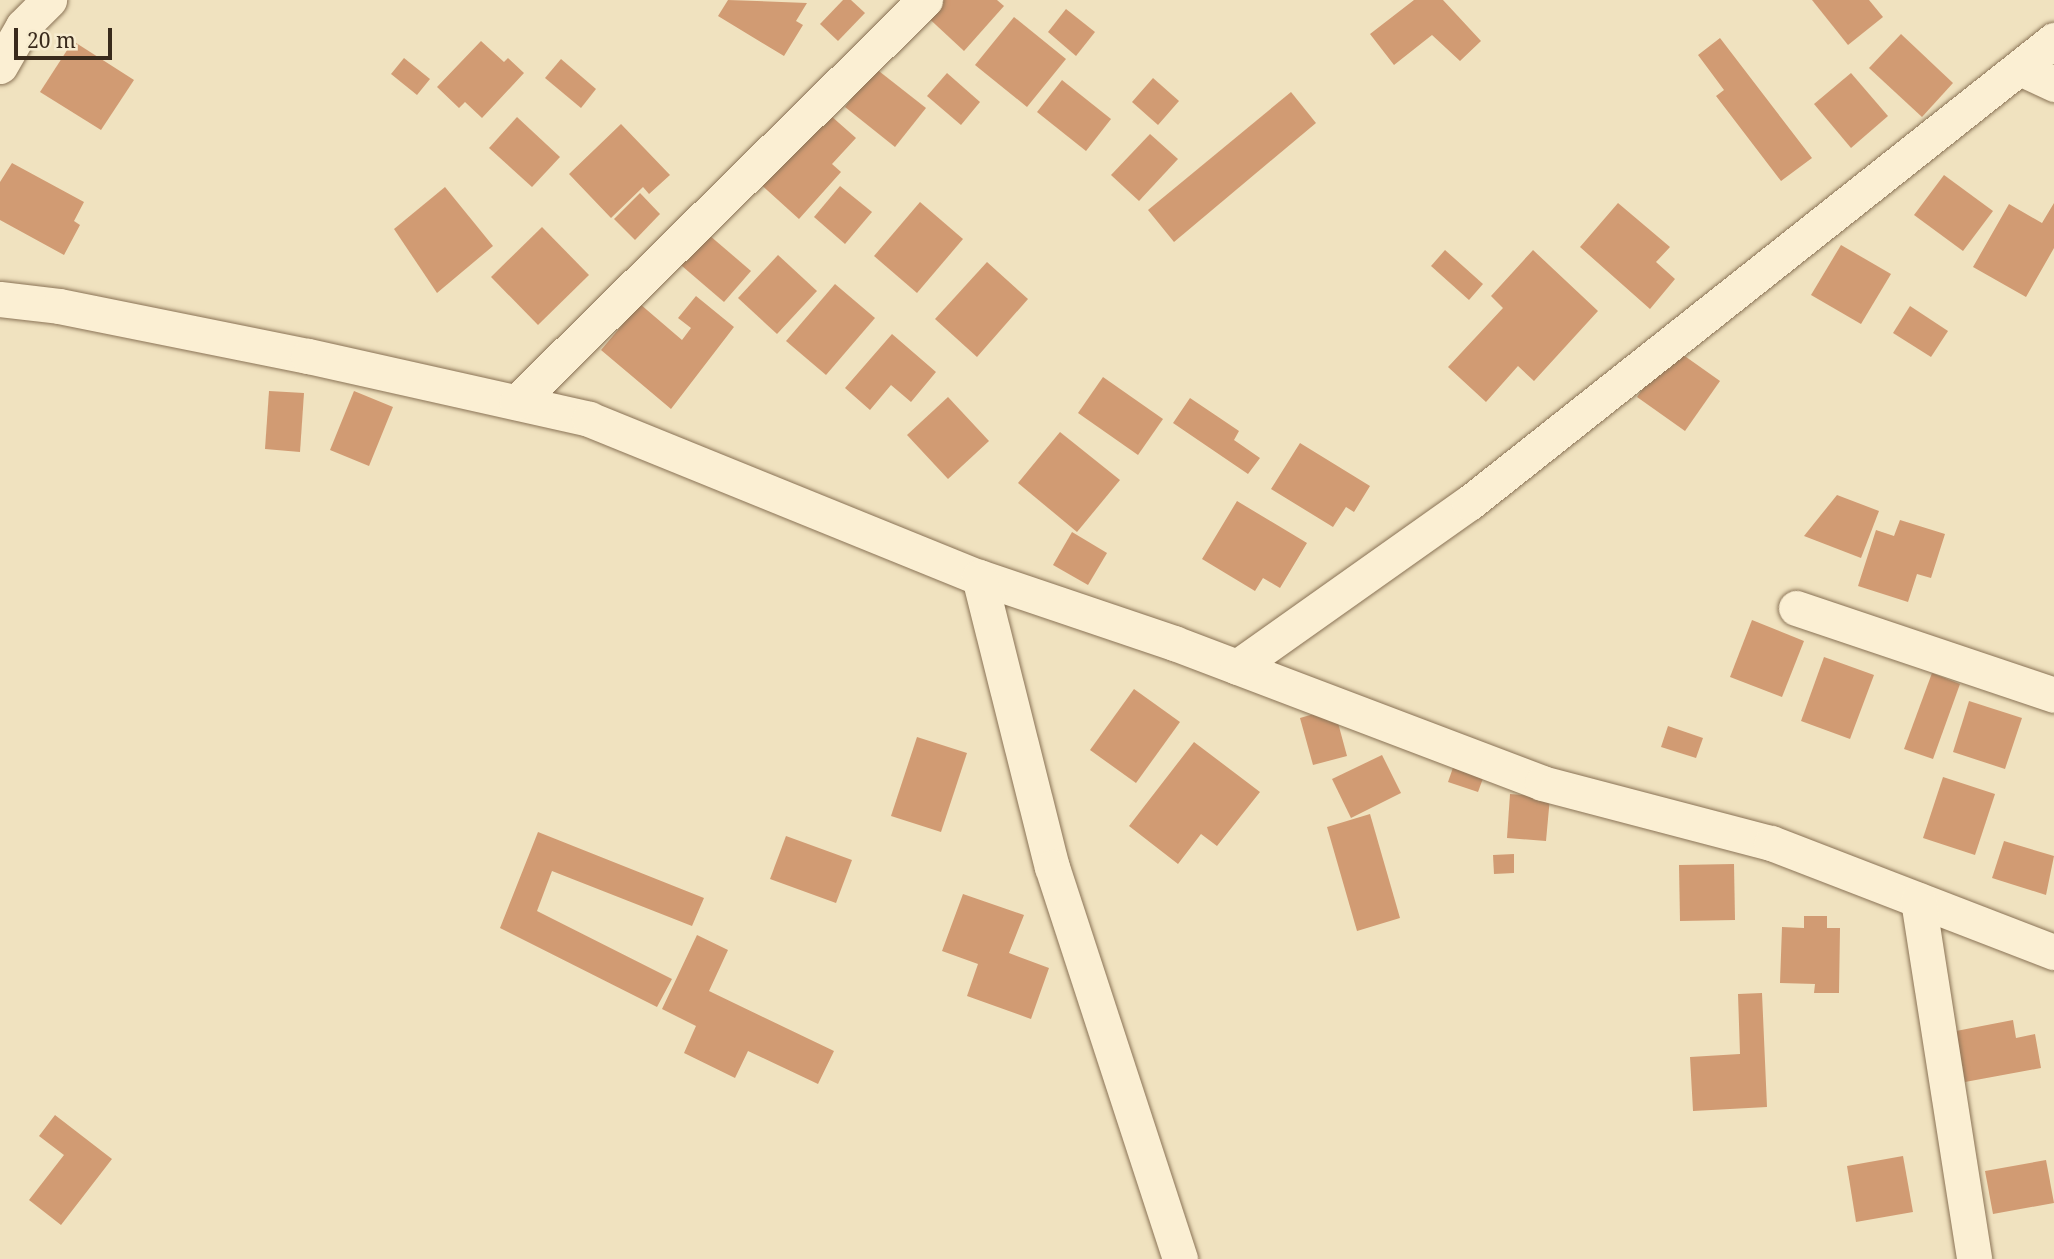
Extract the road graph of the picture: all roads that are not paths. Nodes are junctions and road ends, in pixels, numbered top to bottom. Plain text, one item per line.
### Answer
1 (49, 0) edge
2 (925, 0) edge
3 (2054, 40) edge
4 (0, 66) edge
5 (2020, 68) junction
6 (2054, 84) edge
7 (0, 299) edge
8 (516, 402) junction
9 (979, 577) junction
10 (1796, 608) dead end
11 (1237, 667) junction
12 (2054, 695) edge
13 (1918, 900) junction
14 (2054, 952) edge
15 (1181, 1259) edge
16 (1974, 1259) edge

1 - 4 street
2 - 8 street
3 - 5 street
5 - 6 street
5 - 11 street
7 - 8 street
8 - 9 street
9 - 11 street
9 - 15 street
10 - 12 street
11 - 13 street
13 - 14 street
13 - 16 street

